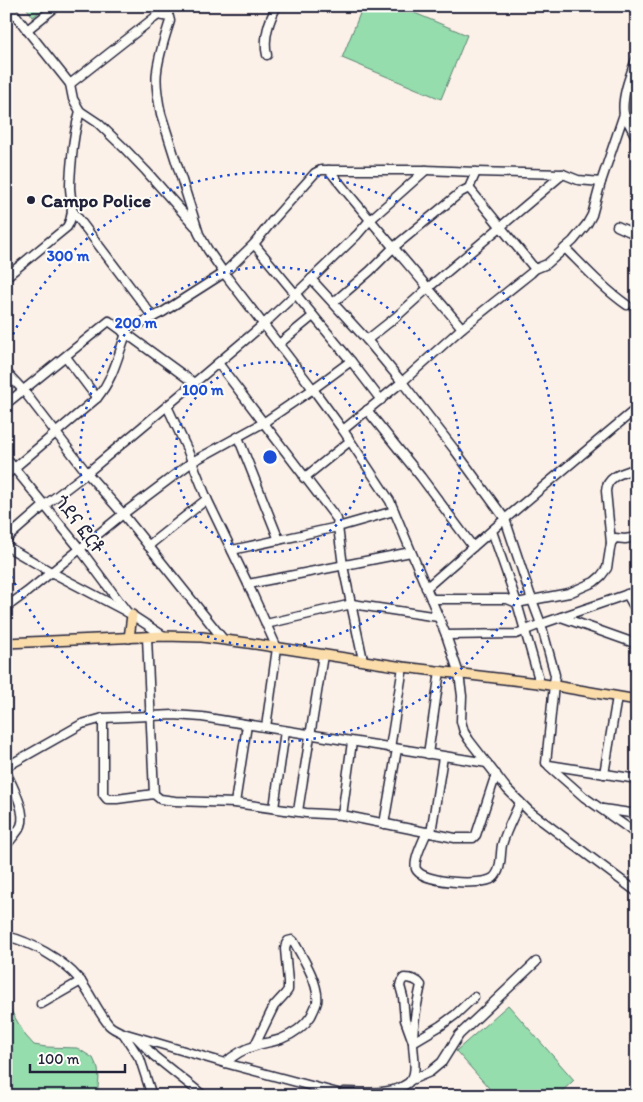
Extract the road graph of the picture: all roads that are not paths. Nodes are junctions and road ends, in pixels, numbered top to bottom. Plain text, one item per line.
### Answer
1 (9, 6) edge
2 (57, 6) edge
3 (162, 6) edge
4 (171, 6) edge
5 (277, 6) edge
6 (158, 15) junction
7 (167, 16) junction
8 (27, 30) junction
9 (267, 55) dead end
10 (637, 57) edge
11 (70, 84) junction
12 (80, 110) junction
13 (624, 114) junction
14 (633, 126) edge
15 (637, 139) edge
16 (329, 170) junction
17 (426, 170) junction
18 (476, 172) junction
19 (564, 174) junction
20 (601, 182) junction
21 (469, 188) junction
22 (72, 210) junction
23 (370, 220) junction
24 (501, 226) junction
25 (617, 226) dead end
26 (197, 228) junction
27 (637, 236) edge
28 (254, 244) junction
29 (394, 247) junction
30 (565, 248) junction
31 (535, 269) junction
32 (224, 273) junction
33 (6, 277) edge
34 (311, 280) junction
35 (428, 288) junction
36 (295, 296) junction
37 (333, 303) junction
38 (627, 304) dead end
39 (313, 316) junction
40 (153, 317) junction
41 (264, 324) junction
42 (462, 328) junction
43 (124, 333) junction
44 (367, 340) junction
45 (279, 344) junction
46 (66, 357) junction
47 (350, 361) junction
48 (218, 363) junction
49 (6, 372) edge
50 (402, 382) junction
51 (194, 383) junction
52 (314, 389) junction
53 (23, 390) junction
54 (97, 398) junction
55 (380, 400) junction
56 (6, 404) edge
57 (167, 406) junction
58 (637, 408) edge
59 (367, 410) junction
60 (263, 423) junction
61 (343, 430) junction
62 (56, 433) junction
63 (238, 438) junction
64 (350, 441) junction
65 (6, 458) edge
66 (192, 462) junction
67 (14, 468) junction
68 (637, 468) edge
69 (87, 473) junction
70 (6, 475) edge
71 (304, 478) junction
72 (206, 499) junction
73 (45, 505) junction
74 (394, 511) junction
75 (123, 514) junction
76 (505, 519) junction
77 (338, 527) junction
78 (492, 531) junction
79 (637, 537) edge
80 (6, 538) edge
81 (279, 540) junction
82 (611, 543) junction
83 (6, 546) edge
84 (148, 546) junction
85 (472, 547) junction
86 (80, 549) junction
87 (232, 550) junction
88 (411, 552) junction
89 (344, 566) junction
90 (52, 572) junction
91 (248, 584) junction
92 (426, 588) junction
93 (637, 591) edge
94 (627, 594) junction
95 (431, 599) junction
96 (532, 600) junction
97 (517, 603) junction
98 (352, 604) junction
99 (6, 606) edge
100 (637, 612) edge
101 (130, 614) junction
102 (438, 617) junction
103 (561, 617) junction
104 (266, 624) junction
105 (541, 624) junction
106 (525, 632) junction
107 (446, 635) junction
108 (164, 636) junction
109 (147, 637) junction
110 (129, 638) junction
111 (223, 639) junction
112 (6, 643) edge
113 (637, 644) edge
114 (277, 648) junction
115 (323, 655) junction
116 (363, 660) junction
117 (403, 667) junction
118 (440, 672) junction
119 (460, 674) junction
120 (538, 683) junction
121 (554, 686) junction
122 (616, 697) junction
123 (637, 700) edge
124 (151, 716) junction
125 (103, 718) junction
126 (247, 725) junction
127 (266, 727) junction
128 (284, 731) junction
129 (310, 735) junction
130 (352, 742) junction
131 (394, 748) junction
132 (428, 754) junction
133 (443, 757) junction
134 (487, 763) junction
135 (548, 765) junction
136 (6, 766) edge
137 (6, 772) edge
138 (496, 774) junction
139 (604, 774) junction
140 (637, 779) edge
141 (154, 794) junction
142 (520, 802) junction
143 (235, 804) junction
144 (274, 808) junction
145 (601, 809) junction
146 (298, 811) junction
147 (637, 814) edge
148 (342, 815) junction
149 (384, 824) junction
150 (429, 833) junction
151 (637, 836) edge
152 (6, 846) edge
153 (637, 892) edge
154 (6, 936) edge
155 (536, 962) dead end
156 (80, 981) junction
157 (474, 997) dead end
158 (41, 1004) dead end
159 (123, 1033) junction
160 (136, 1037) junction
161 (413, 1042) junction
162 (255, 1046) junction
163 (225, 1063) junction
164 (411, 1080) junction
165 (337, 1092) junction
166 (152, 1096) edge
167 (204, 1096) edge
168 (348, 1096) edge

1 - 8 street
2 - 8 street
3 - 6 street
4 - 7 street
5 - 9 street
6 - 7 street
6 - 11 street
7 - 26 street
8 - 11 street
10 - 13 street
11 - 12 street
12 - 22 street
12 - 26 street
13 - 14 street
13 - 20 street
14 - 15 street
16 - 17 street
16 - 23 street
16 - 28 street
17 - 18 street
17 - 23 street
18 - 19 street
18 - 21 street
19 - 20 street
19 - 24 street
20 - 30 street
21 - 24 street
21 - 29 street
22 - 33 street
22 - 40 street
23 - 29 street
23 - 34 street
24 - 31 street
24 - 35 street
25 - 27 street
26 - 32 street
28 - 32 street
28 - 36 street
29 - 35 street
29 - 37 street
30 - 31 street
30 - 38 street
31 - 42 street
32 - 40 street
32 - 41 street
34 - 36 street
34 - 37 street
35 - 42 street
35 - 44 street
36 - 39 street
36 - 41 street
37 - 44 street
39 - 45 street
39 - 47 street
40 - 43 street
41 - 45 street
41 - 48 street
42 - 50 street
43 - 46 street
43 - 51 street
43 - 54 street
44 - 50 street
45 - 52 street
46 - 53 street
46 - 54 street
47 - 52 street
47 - 55 street
48 - 51 street
48 - 60 street
49 - 53 street
50 - 55 street
50 - 76 street
51 - 57 street
52 - 60 street
52 - 61 street
53 - 56 street
53 - 62 street
54 - 62 street
55 - 59 street
57 - 66 street
57 - 69 street
58 - 76 street
59 - 61 street
59 - 85 street
60 - 63 street
60 - 71 street
61 - 64 street
62 - 67 street
62 - 69 street
63 - 66 street
63 - 81 street
64 - 71 street
64 - 74 street
65 - 67 street, ጎደና ፎርቶ
66 - 72 street
66 - 75 street
67 - 70 street
67 - 73 street, ጎደና ፎርቶ
68 - 82 street
69 - 73 street
69 - 75 street
71 - 77 street
72 - 84 street
72 - 87 street
73 - 80 street
73 - 86 street, ጎደና ፎርቶ
74 - 77 street
74 - 88 street
75 - 84 street
75 - 86 street
76 - 78 street
76 - 96 street
77 - 81 street
77 - 89 street
78 - 85 street
78 - 97 street
79 - 82 street
81 - 87 street
82 - 96 street
83 - 90 street
84 - 111 street
85 - 92 street
86 - 90 street
86 - 101 street, ጎደና ፎርቶ
87 - 91 street
88 - 89 street
88 - 92 street
89 - 91 street
89 - 98 street
90 - 99 street
90 - 101 street
91 - 104 street
92 - 95 street
93 - 94 street
94 - 100 street
94 - 103 street
95 - 97 street
95 - 102 street
96 - 97 street
96 - 105 street
97 - 106 street
98 - 102 street
98 - 104 street
98 - 116 street
101 - 108 street
101 - 110 main road
102 - 107 street
103 - 105 street
103 - 113 street
104 - 114 street
105 - 106 street
105 - 121 street
106 - 107 street
106 - 120 street
107 - 119 street
108 - 109 main road
108 - 111 main road
109 - 110 main road
109 - 124 street
110 - 112 main road
111 - 114 main road
114 - 115 main road
114 - 127 street
115 - 116 main road
115 - 129 street
116 - 117 main road
117 - 118 main road
117 - 131 street
118 - 119 main road
118 - 132 street
119 - 120 main road
119 - 134 street
120 - 121 main road
121 - 122 main road
121 - 135 street
122 - 123 main road
122 - 139 street
124 - 125 street
124 - 126 street
124 - 141 street
125 - 136 street
125 - 141 street
126 - 127 street
126 - 143 street
127 - 128 street
128 - 129 street
128 - 144 street
129 - 130 street
129 - 146 street
130 - 131 street
130 - 148 street
131 - 132 street
131 - 149 street
132 - 133 street
133 - 134 street
133 - 150 street
134 - 138 street
135 - 139 street
135 - 145 street
137 - 152 street
138 - 142 street
138 - 150 street
139 - 140 street
141 - 143 street
142 - 150 street
142 - 153 street
143 - 144 street
144 - 146 street
145 - 147 street
145 - 151 street
146 - 148 street
148 - 149 street
149 - 150 street
154 - 156 street
155 - 164 street
156 - 158 street
156 - 159 street
157 - 161 street
159 - 160 street
159 - 166 street
160 - 163 street
160 - 167 street
161 - 161 street
161 - 164 street
162 - 162 street
162 - 163 street
163 - 165 street
164 - 165 street
165 - 168 street

